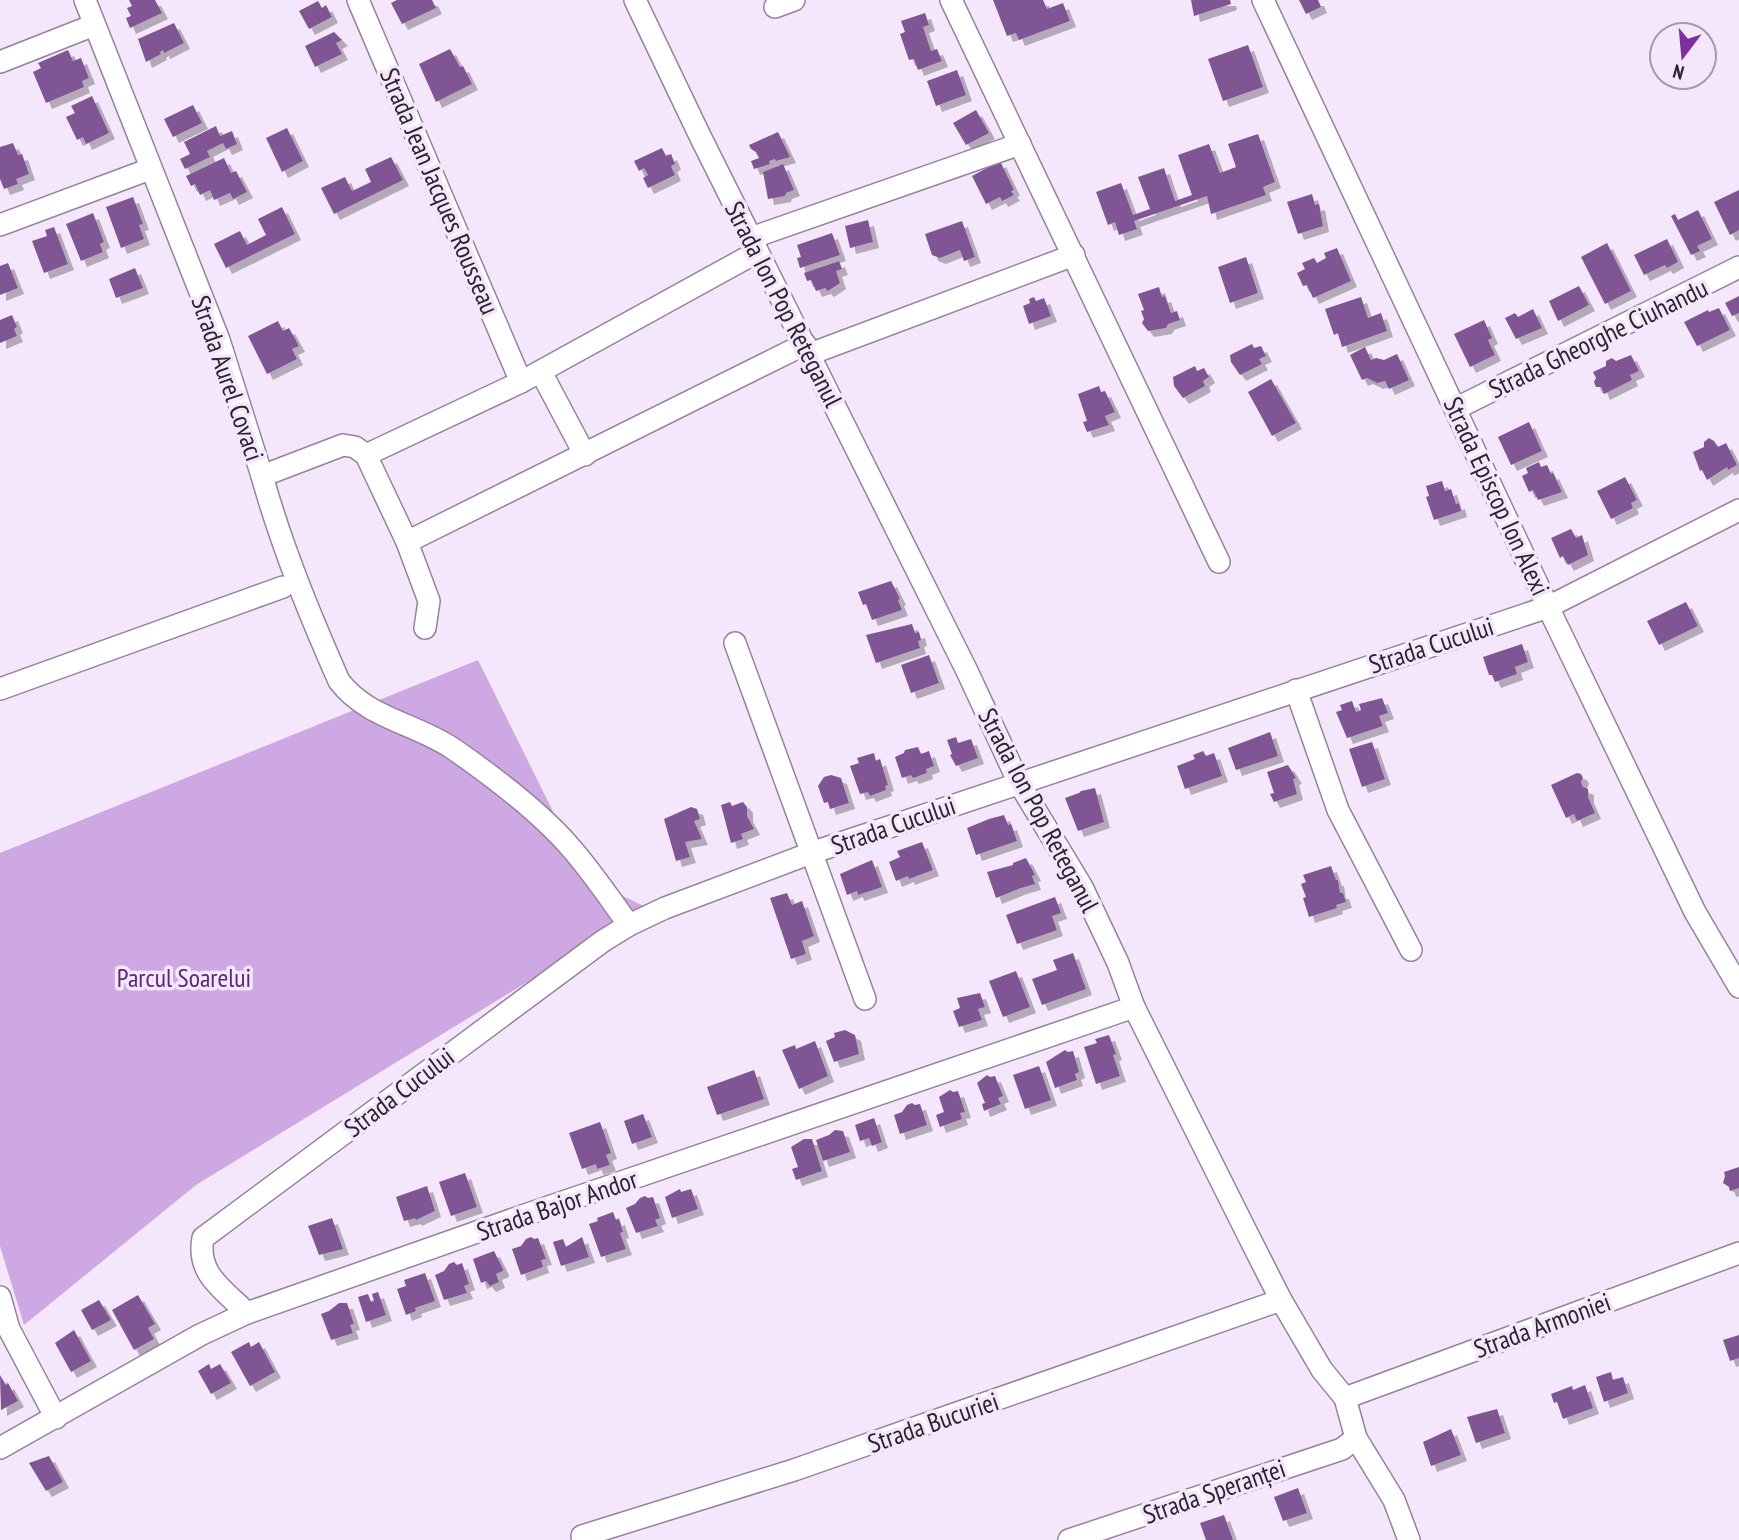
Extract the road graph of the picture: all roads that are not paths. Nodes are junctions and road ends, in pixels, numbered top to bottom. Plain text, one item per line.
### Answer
1 (85, 0) edge
2 (358, 0) edge
3 (635, 0) edge
4 (951, 0) edge
5 (1263, 0) edge
6 (94, 25) junction
7 (0, 62) edge
8 (1020, 144) junction
9 (150, 169) junction
10 (0, 225) edge
11 (754, 245) junction
12 (1074, 255) junction
13 (1739, 268) edge
14 (807, 349) junction
15 (541, 372) junction
16 (521, 382) junction
17 (1457, 408) junction
18 (366, 455) junction
19 (585, 455) junction
20 (262, 476) junction
21 (1739, 510) edge
22 (407, 542) junction
23 (1219, 562) dead end
24 (283, 587) dead end
25 (1548, 607) junction
26 (425, 628) dead end
27 (734, 643) dead end
28 (0, 689) edge
29 (1296, 690) junction
30 (1020, 783) junction
31 (811, 853) junction
32 (629, 925) junction
33 (1411, 950) dead end
34 (1739, 987) edge
35 (865, 999) dead end
36 (1134, 1007) junction
37 (1739, 1253) edge
38 (0, 1297) edge
39 (1281, 1300) junction
40 (247, 1313) junction
41 (1345, 1398) junction
42 (56, 1418) junction
43 (1356, 1438) junction
44 (0, 1448) edge
45 (582, 1536) dead end
46 (1069, 1540) edge
47 (1409, 1540) edge

1 - 6 street, Strada Aurel Covaci
2 - 16 street, Strada Jean Jacques Rousseau
3 - 11 street, Strada Ion Pop Reteganul
4 - 8 street
5 - 17 street, Strada Episcop Ion Alexi
6 - 7 street
6 - 9 street, Strada Aurel Covaci
8 - 11 street
8 - 12 street
9 - 10 street
9 - 20 street, Strada Aurel Covaci
11 - 14 street, Strada Ion Pop Reteganul
11 - 15 street
12 - 14 street
12 - 23 street
13 - 17 street, Strada Gheorghe Ciuhandu
14 - 19 street
14 - 30 street, Strada Ion Pop Reteganul
15 - 16 street
15 - 19 street
16 - 18 street
17 - 25 street, Strada Episcop Ion Alexi
18 - 20 street, Strada Aurel Covaci
18 - 22 street
19 - 22 street
20 - 32 street
21 - 25 street, Strada Cucului
22 - 26 street
24 - 28 street
25 - 29 street, Strada Cucului
25 - 34 street, Strada Episcop Ion Alexi
27 - 31 street
29 - 30 street, Strada Cucului
29 - 33 street
30 - 31 street, Strada Cucului
30 - 36 street, Strada Ion Pop Reteganul
31 - 32 street, Strada Cucului
31 - 35 street
32 - 40 street, Strada Cucului
36 - 39 street, Strada Ion Pop Reteganul
36 - 40 street, Strada Bajor Andor
37 - 41 street, Strada Armoniei
38 - 42 street
39 - 41 street, Strada Ion Pop Reteganul
39 - 45 street, Strada Bucuriei
40 - 42 street, Strada Bajor Andor
41 - 43 street, Strada Ion Pop Reteganul
42 - 44 street, Strada Bajor Andor
43 - 46 street, Strada Speranței
43 - 47 street, Strada Ion Pop Reteganul

